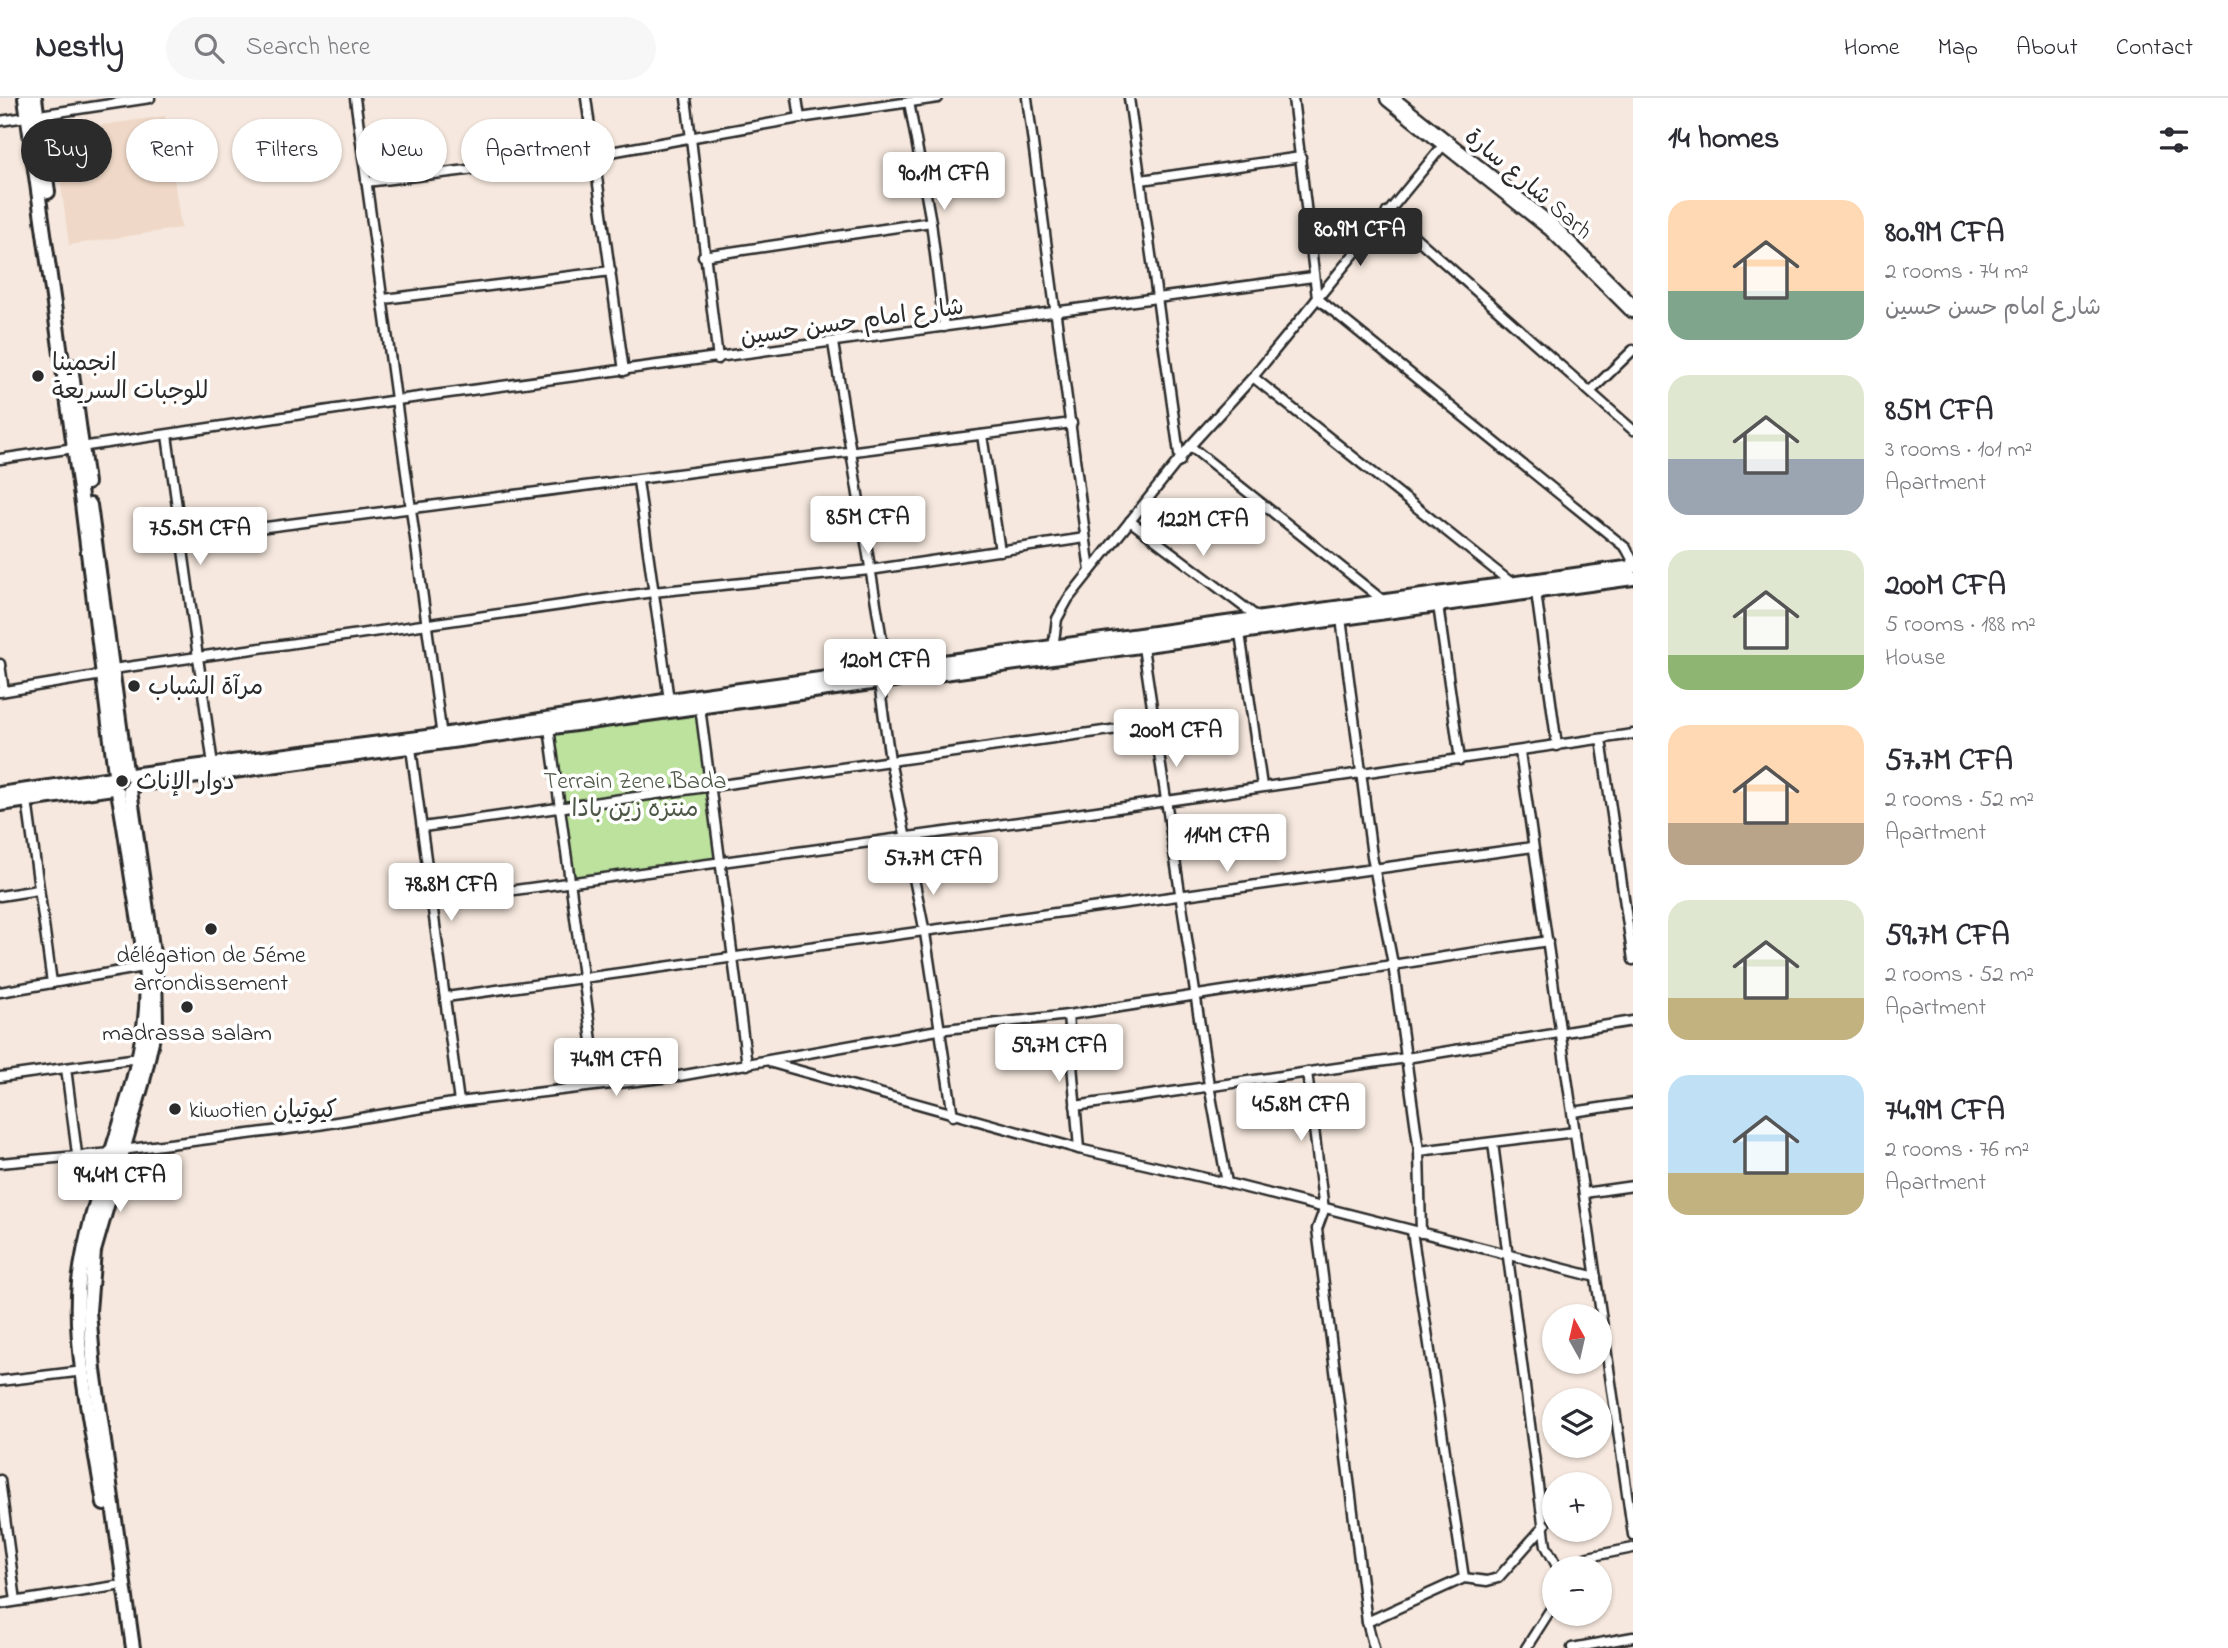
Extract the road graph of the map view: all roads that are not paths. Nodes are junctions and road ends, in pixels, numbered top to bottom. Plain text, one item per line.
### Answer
1 (25, 98) edge
2 (35, 98) edge
3 (150, 98) edge
4 (355, 98) edge
5 (586, 98) edge
6 (685, 98) edge
7 (797, 98) edge
8 (938, 98) edge
9 (1027, 98) edge
10 (1129, 98) edge
11 (1293, 98) edge
12 (1389, 98) edge
13 (1406, 98) edge
14 (135, 99) edge
15 (909, 102) junction
16 (32, 116) junction
17 (800, 118) junction
18 (358, 119) edge
19 (589, 119) edge
20 (0, 121) edge
21 (691, 138) junction
22 (1446, 142) junction
23 (615, 151) edge
24 (1301, 157) junction
25 (1141, 180) junction
26 (366, 182) edge
27 (598, 182) edge
28 (1387, 212) junction
29 (931, 222) junction
30 (703, 256) junction
31 (611, 271) junction
32 (1313, 277) junction
33 (1317, 298) junction
34 (384, 299) junction
35 (1157, 299) junction
36 (1633, 300) edge
37 (1633, 309) edge
38 (1056, 312) junction
39 (944, 327) junction
40 (833, 343) junction
41 (1633, 351) edge
42 (718, 359) junction
43 (624, 371) junction
44 (1253, 377) junction
45 (1592, 390) junction
46 (397, 400) junction
47 (1072, 423) junction
48 (1633, 430) edge
49 (167, 435) junction
50 (982, 435) junction
51 (1191, 446) junction
52 (78, 447) junction
53 (849, 453) junction
54 (0, 459) edge
55 (1180, 461) junction
56 (638, 481) junction
57 (411, 507) junction
58 (1130, 521) junction
59 (181, 538) junction
60 (1085, 538) junction
61 (1000, 551) junction
62 (1633, 561) edge
63 (1633, 567) edge
64 (870, 570) junction
65 (1090, 571) junction
66 (1633, 578) edge
67 (1515, 586) junction
68 (653, 592) junction
69 (1536, 593) junction
70 (1385, 602) junction
71 (1438, 605) junction
72 (1341, 618) junction
73 (1260, 619) junction
74 (426, 625) junction
75 (1240, 633) junction
76 (1143, 647) junction
77 (1054, 654) junction
78 (198, 657) junction
79 (0, 664) edge
80 (887, 670) junction
81 (107, 672) junction
82 (878, 683) junction
83 (2, 692) edge
84 (669, 700) junction
85 (700, 707) junction
86 (1153, 724) junction
87 (549, 728) junction
88 (1633, 734) edge
89 (442, 739) junction
90 (1601, 739) junction
91 (1558, 746) junction
92 (411, 748) junction
93 (1520, 752) junction
94 (890, 760) junction
95 (1460, 760) junction
96 (213, 765) junction
97 (1361, 773) junction
98 (122, 782) junction
99 (712, 785) junction
100 (1262, 786) junction
101 (0, 794) edge
102 (27, 800) junction
103 (1166, 801) junction
104 (0, 804) edge
105 (560, 807) junction
106 (423, 827) junction
107 (906, 838) junction
108 (1533, 847) junction
109 (722, 860) junction
110 (1374, 868) junction
111 (571, 882) junction
112 (38, 890) junction
113 (1181, 895) junction
114 (0, 896) edge
115 (433, 901) junction
116 (925, 933) junction
117 (1548, 941) junction
118 (735, 959) junction
119 (1633, 960) edge
120 (1393, 964) junction
121 (144, 967) junction
122 (585, 979) junction
123 (52, 983) junction
124 (0, 992) edge
125 (1196, 996) junction
126 (446, 997) junction
127 (1068, 1015) junction
128 (1633, 1021) edge
129 (938, 1030) junction
130 (1562, 1033) junction
131 (138, 1058) junction
132 (1406, 1058) junction
133 (770, 1062) junction
134 (747, 1065) junction
135 (66, 1068) junction
136 (1307, 1072) junction
137 (0, 1077) edge
138 (598, 1085) junction
139 (1209, 1085) junction
140 (459, 1102) junction
141 (1633, 1103) edge
142 (1075, 1106) junction
143 (1573, 1112) junction
144 (953, 1116) junction
145 (1575, 1132) junction
146 (1493, 1143) junction
147 (1079, 1149) junction
148 (116, 1152) junction
149 (1419, 1152) junction
150 (77, 1154) junction
151 (0, 1163) edge
152 (1227, 1183) junction
153 (1633, 1186) edge
154 (1584, 1193) junction
155 (1324, 1210) junction
156 (1416, 1232) junction
157 (1509, 1254) junction
158 (1596, 1276) junction
159 (89, 1371) junction
160 (0, 1381) edge
161 (0, 1480) edge
162 (0, 1486) edge
163 (1542, 1502) edge
164 (1542, 1528) edge
165 (1633, 1535) edge
166 (1633, 1548) edge
167 (1593, 1556) edge
168 (1464, 1578) junction
169 (116, 1586) junction
170 (16, 1601) junction
171 (0, 1604) edge
172 (1367, 1622) junction
173 (1542, 1623) edge
174 (1633, 1637) edge
175 (124, 1648) edge
176 (133, 1648) edge
177 (1374, 1648) edge
178 (1526, 1648) edge
179 (1572, 1648) edge

1 - 16 street
2 - 16 street
3 - 14 street
4 - 18 street
5 - 19 street
6 - 21 street
7 - 17 street
8 - 15 street
9 - 38 street
10 - 25 street
11 - 24 street
12 - 22 highway, شارع سارة Sarh
13 - 36 highway, شارع سارة Sarh
14 - 16 street
15 - 17 street
15 - 29 street
16 - 20 street
16 - 52 street
17 - 21 street
21 - 23 street
21 - 30 street
22 - 28 street
22 - 37 highway, شارع سارة Sarh
24 - 25 street
24 - 32 street
25 - 35 street
26 - 34 street
27 - 31 street
28 - 33 street
28 - 45 street
29 - 30 street
29 - 39 street
30 - 42 street
31 - 34 street
31 - 43 street
32 - 33 street
32 - 35 street, شارع امام حسن حسين
33 - 44 street
33 - 62 street
34 - 46 street
35 - 38 street, شارع امام حسن حسين
35 - 55 street
38 - 39 street, شارع امام حسن حسين
38 - 47 street
39 - 40 street, شارع امام حسن حسين
40 - 42 street, شارع امام حسن حسين
40 - 53 street
41 - 45 street
42 - 43 street, شارع امام حسن حسين
43 - 46 street, شارع امام حسن حسين
44 - 51 street
44 - 67 street
45 - 48 street
46 - 49 street, شارع امام حسن حسين
46 - 57 street
47 - 50 street
47 - 60 street
49 - 52 street, شارع امام حسن حسين
49 - 59 street
50 - 53 street
50 - 61 street
51 - 55 street
51 - 70 street
52 - 54 street, شارع امام حسن حسين
52 - 81 street
53 - 56 street
53 - 64 street
55 - 58 street
56 - 57 street
56 - 68 street
57 - 59 street
57 - 74 street
58 - 65 street
58 - 73 street
59 - 78 street
60 - 61 street
60 - 65 street
61 - 64 street
63 - 67 street
64 - 68 street
64 - 80 street
65 - 77 street
66 - 69 street
67 - 70 street
68 - 74 street
68 - 84 street
69 - 71 street
69 - 91 street
70 - 73 street
71 - 72 street
71 - 95 street
72 - 75 street
72 - 97 street
73 - 77 street
74 - 78 street
74 - 89 street
75 - 76 street
75 - 100 street
76 - 77 street
76 - 86 street
77 - 80 street
77 - 82 street
78 - 81 street
78 - 96 street
79 - 83 street
80 - 84 street
81 - 83 street
81 - 98 street
82 - 85 street
82 - 94 street
84 - 89 street
85 - 87 street
85 - 99 street
86 - 94 street
86 - 103 street
87 - 89 street
87 - 105 street
88 - 90 street
89 - 92 street
89 - 96 street
90 - 91 street
90 - 119 street
91 - 93 street
92 - 98 street
92 - 106 street
93 - 95 street
93 - 108 street
94 - 99 street
94 - 107 street
95 - 97 street
96 - 98 street
97 - 100 street
97 - 110 street
98 - 101 street
98 - 102 street
98 - 121 street
98 - 148 street
99 - 105 street
99 - 109 street
100 - 103 street
102 - 104 street
102 - 112 street
103 - 107 street
103 - 113 street
105 - 106 street
105 - 111 street
106 - 115 street
107 - 109 street
107 - 116 street
108 - 110 street
108 - 117 street
109 - 111 street
109 - 118 street
110 - 113 street
110 - 120 street
111 - 115 street
111 - 122 street
112 - 114 street
112 - 123 street
113 - 116 street
113 - 125 street
115 - 126 street
116 - 118 street
116 - 129 street
117 - 120 street
117 - 130 street
118 - 122 street
118 - 134 street
120 - 125 street
120 - 132 street
121 - 123 street
121 - 131 street
122 - 126 street
122 - 138 street
123 - 124 street
125 - 127 street
125 - 139 street
126 - 140 street
127 - 129 street
127 - 142 street
128 - 130 street
129 - 133 street
129 - 144 street
130 - 132 street
130 - 143 street
131 - 135 street
131 - 148 street
132 - 136 street
132 - 149 street
133 - 134 street
133 - 144 street
134 - 138 street
135 - 137 street
135 - 150 street
136 - 139 street
136 - 155 street
138 - 140 street
139 - 142 street
139 - 152 street
140 - 148 street
141 - 143 street
142 - 147 street
143 - 145 street
144 - 147 street
145 - 146 street
145 - 154 street
146 - 149 street
146 - 157 street
147 - 152 street
148 - 150 street
148 - 159 street
149 - 156 street
150 - 151 street
152 - 155 street
153 - 154 street
154 - 158 street
155 - 156 street
155 - 172 street
156 - 157 street
156 - 168 street
157 - 158 street
157 - 163 street
158 - 165 street
159 - 160 street
159 - 169 street
159 - 176 street
161 - 162 street
162 - 170 street
164 - 168 street
166 - 167 street
168 - 172 street
169 - 170 street
169 - 175 street
170 - 171 street
172 - 177 street
173 - 178 street
174 - 179 street

